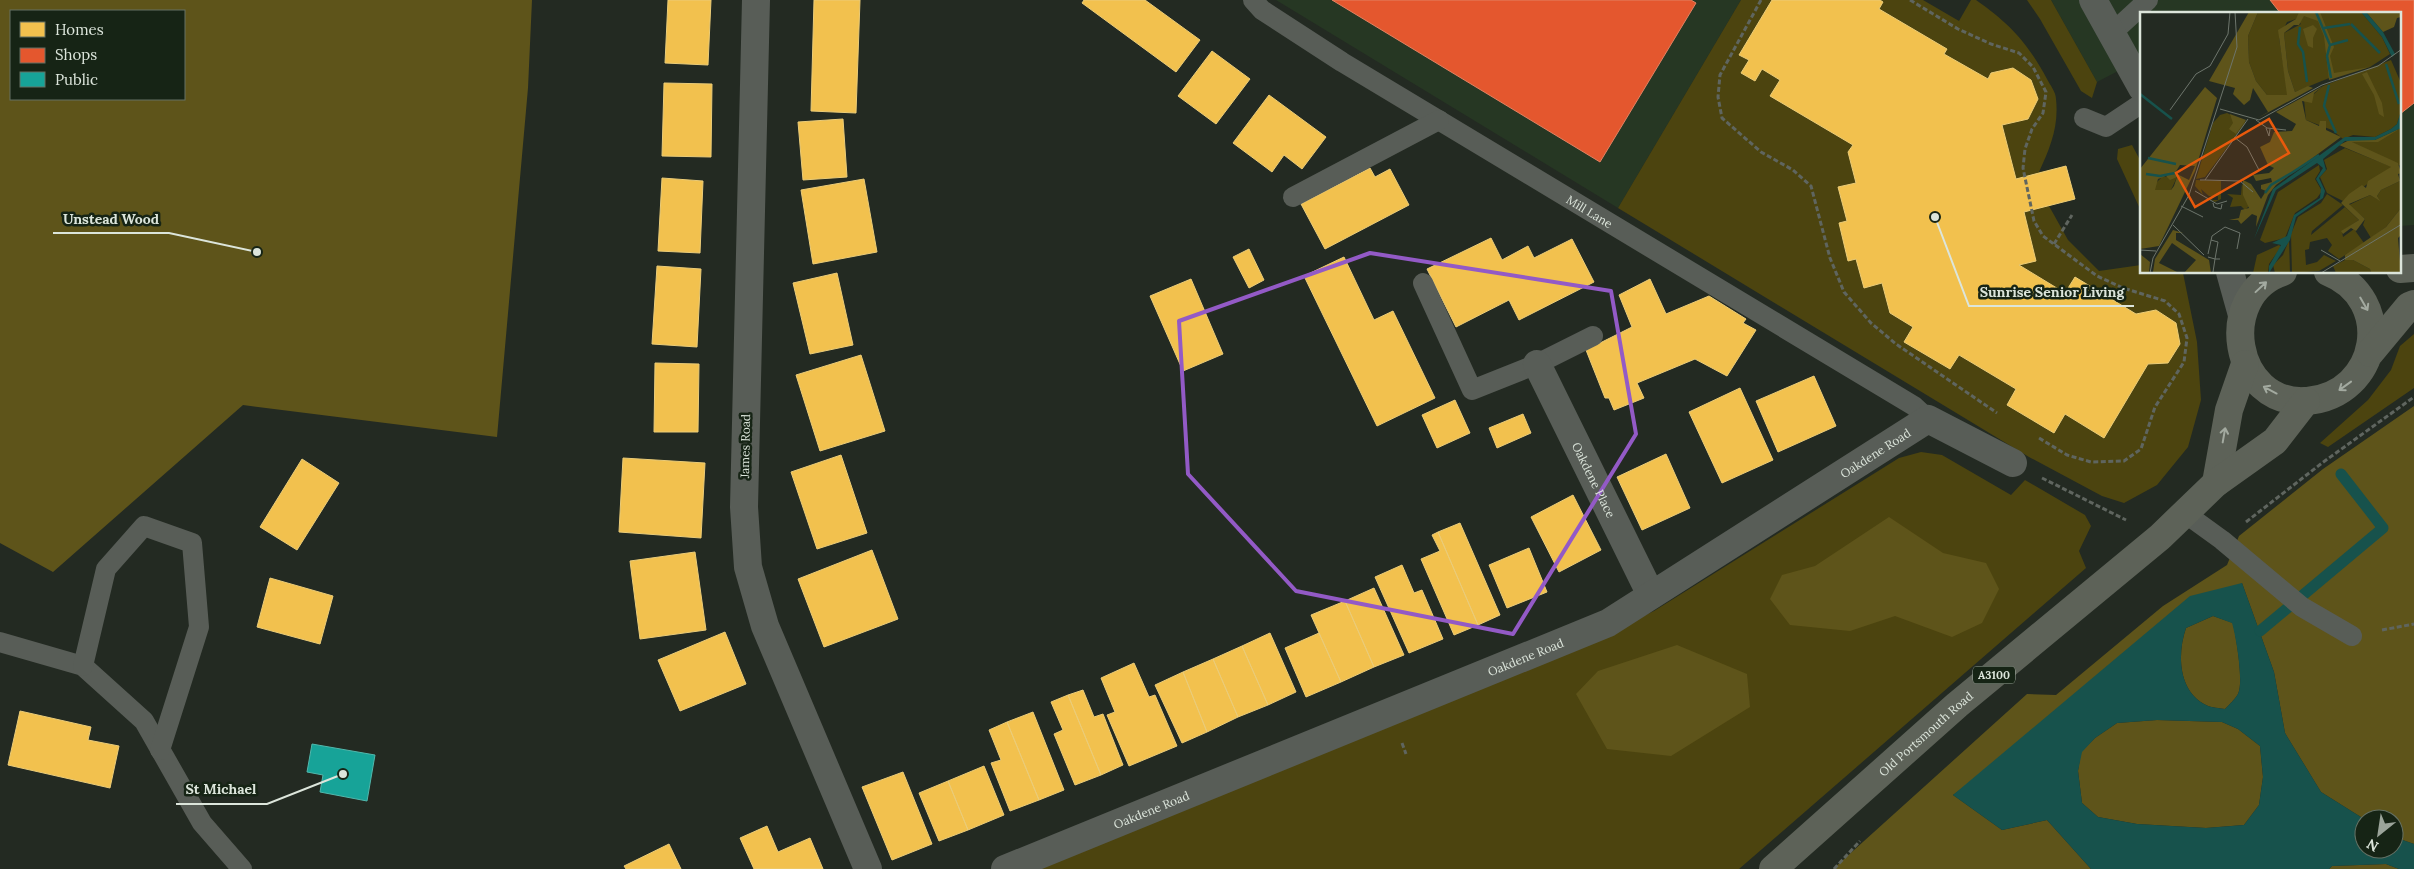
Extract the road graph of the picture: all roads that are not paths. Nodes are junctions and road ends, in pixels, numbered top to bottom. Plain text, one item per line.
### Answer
1 (756, 0) edge
2 (1253, 0) edge
3 (2093, 0) edge
4 (2148, 0) edge
5 (2112, 33) junction
6 (2140, 84) edge
7 (2140, 104) edge
8 (2084, 118) dead end
9 (1439, 120) junction
10 (1293, 197) dead end
11 (2231, 274) edge
12 (2280, 274) edge
13 (2333, 274) edge
14 (1423, 283) dead end
15 (2414, 304) edge
16 (2242, 315) junction
17 (1593, 336) dead end
18 (2370, 353) junction
19 (1537, 364) junction
20 (2245, 364) junction
21 (2306, 401) junction
22 (1928, 420) junction
23 (2013, 463) road end
24 (2216, 483) junction
25 (2186, 514) junction
26 (1652, 595) junction
27 (2352, 636) dead end
28 (0, 642) edge
29 (83, 666) junction
30 (160, 750) junction
31 (242, 869) edge
32 (868, 869) edge
33 (1005, 869) edge
34 (1773, 869) edge

1 - 32 street, James Road
2 - 9 lane, Mill Lane
3 - 5 street
4 - 5 lane
5 - 6 street
7 - 8 lane
9 - 10 lane
9 - 22 lane, Mill Lane
11 - 16 street
16 -> 12 main road
13 -> 18 main road
14 - 19 lane
15 - 18 main road
16 - 20 main road
17 - 19 lane
18 -> 21 main road
19 - 26 street, Oakdene Place
21 -> 20 main road
24 -> 20 main road
21 - 24 main road, Old Portsmouth Road / A3100
22 - 23 street
22 - 26 street, Oakdene Road
24 - 25 main road, Old Portsmouth Road / A3100
25 - 27 lane
25 - 34 main road, Old Portsmouth Road / A3100
26 - 33 street, Oakdene Road
28 - 29 lane
29 - 30 lane
29 - 30 lane
30 - 31 lane

